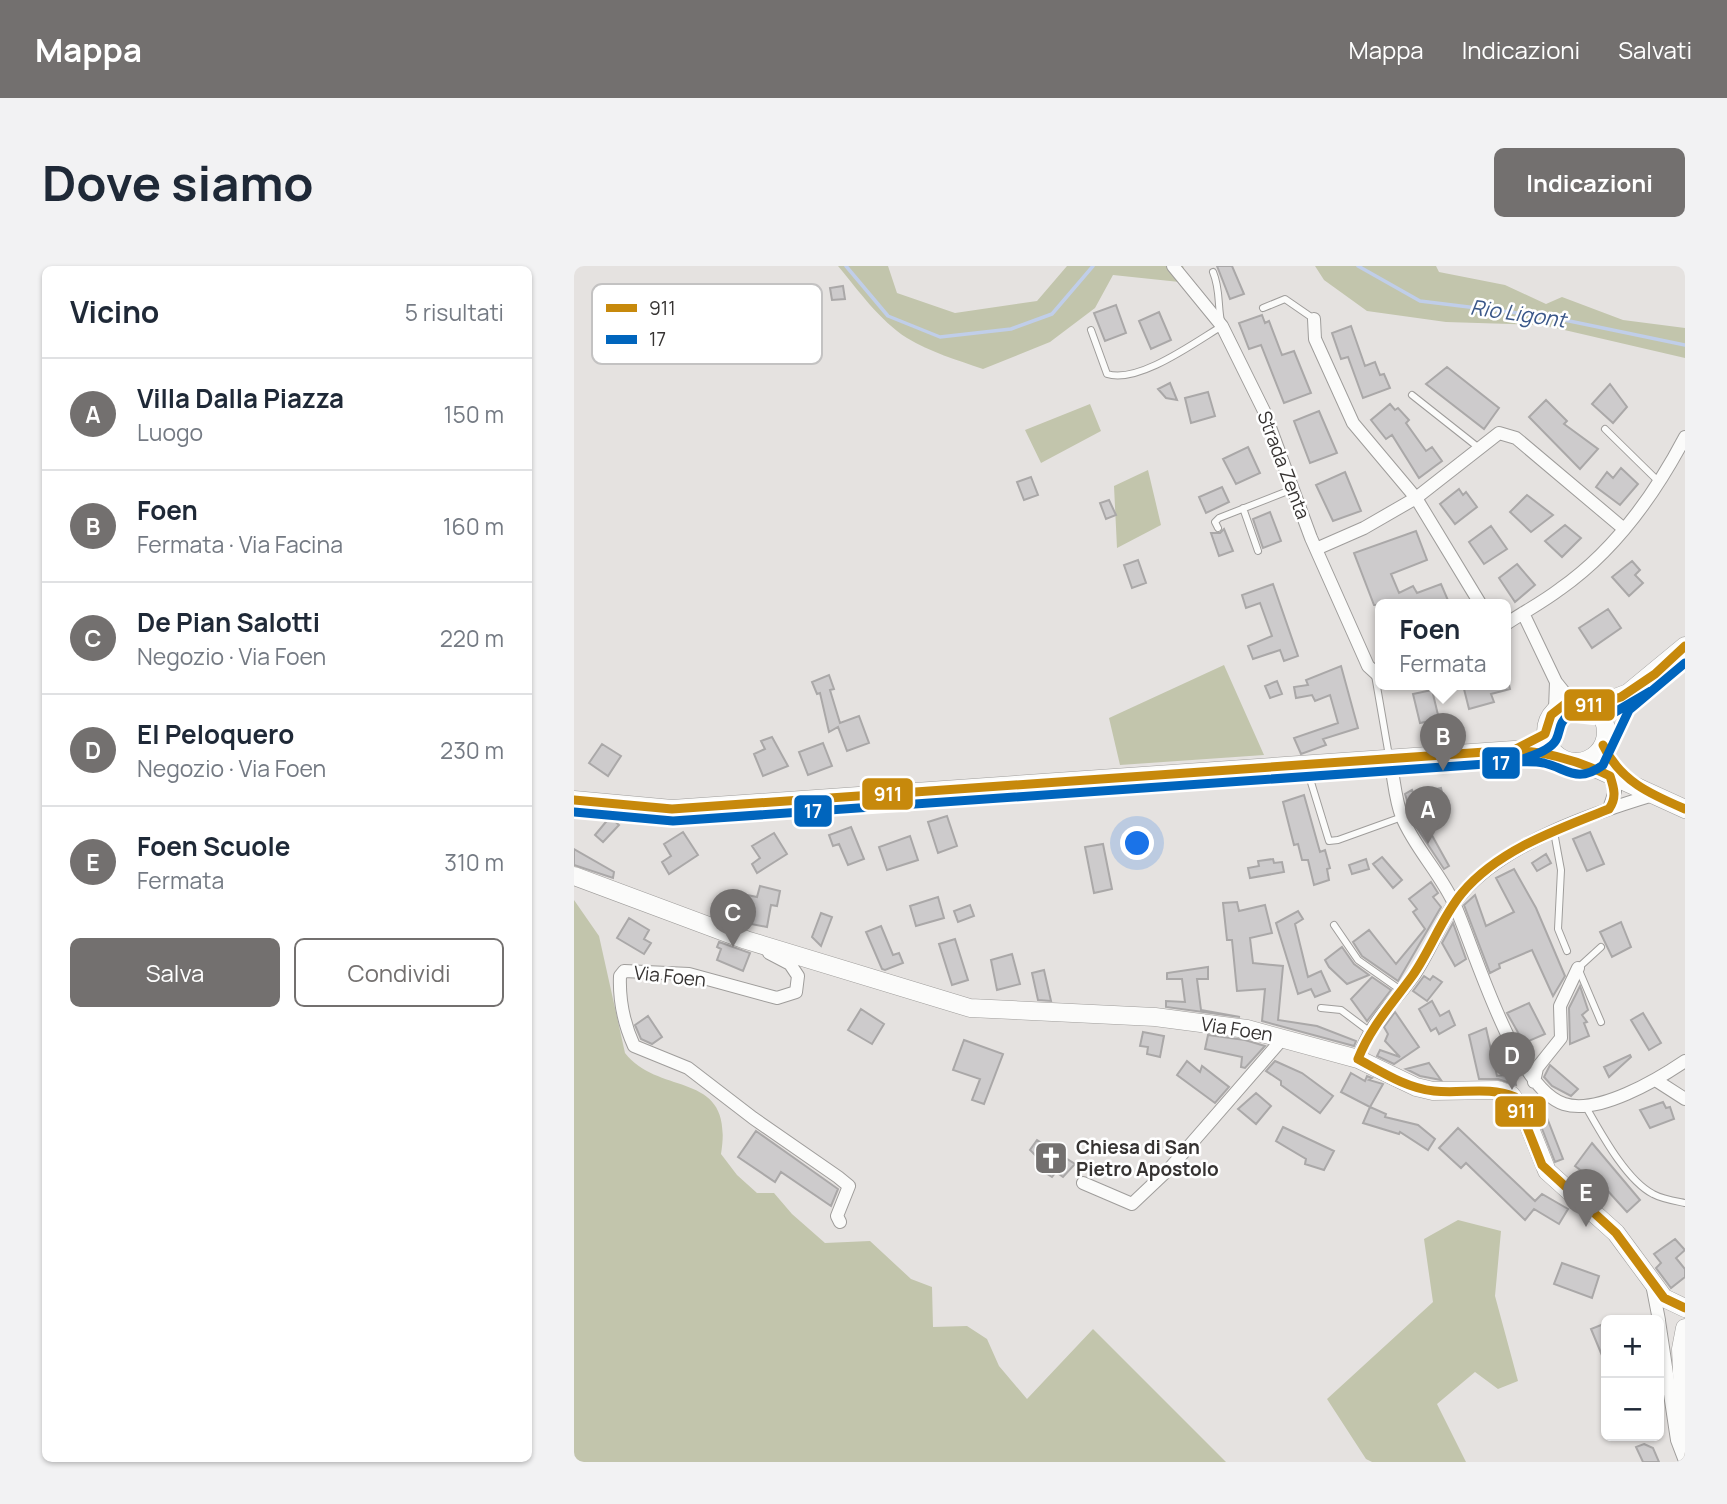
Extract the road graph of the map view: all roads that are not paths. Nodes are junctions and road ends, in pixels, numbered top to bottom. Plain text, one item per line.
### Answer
1 (1173, 266) edge
2 (1213, 272) dead end
3 (1263, 308) dead end
4 (1314, 319) joint
5 (1223, 326) junction
6 (1091, 330) dead end
7 (1412, 395) dead end
8 (1605, 429) dead end
9 (1685, 438) edge
10 (1479, 448) junction
11 (1659, 481) junction
12 (1293, 489) junction
13 (1416, 498) junction
14 (1243, 508) junction
15 (1218, 528) dead end
16 (1623, 529) junction
17 (1316, 549) junction
18 (1258, 551) dead end
19 (1477, 599) edge
20 (1523, 613) junction
21 (1511, 621) edge
22 (1685, 646) edge
23 (1375, 673) edge
24 (1556, 682) junction
25 (1380, 690) edge
26 (1628, 692) junction
27 (1572, 702) junction
28 (1592, 706) junction
29 (1555, 710) junction
30 (1605, 727) junction
31 (1545, 734) junction
32 (1603, 746) junction
33 (1514, 750) junction
34 (1553, 753) junction
35 (1390, 760) junction
36 (1582, 762) junction
37 (1306, 765) junction
38 (1610, 776) junction
39 (1646, 792) junction
40 (574, 800) edge
41 (1609, 808) junction
42 (1685, 809) edge
43 (1402, 817) junction
44 (1554, 832) junction
45 (574, 876) edge
46 (1455, 905) junction
47 (1334, 925) dead end
48 (746, 940) junction
49 (1601, 947) dead end
50 (1567, 951) dead end
51 (1578, 968) junction
52 (1402, 991) junction
53 (1321, 1008) dead end
54 (1601, 1022) dead end
55 (1369, 1031) junction
56 (1284, 1037) junction
57 (1358, 1059) junction
58 (1685, 1061) edge
59 (1657, 1081) junction
60 (1534, 1083) junction
61 (1515, 1097) junction
62 (1685, 1099) edge
63 (1586, 1107) junction
64 (1083, 1183) dead end
65 (1685, 1202) edge
66 (840, 1222) dead end
67 (1658, 1291) junction
68 (1685, 1308) edge
69 (1659, 1315) edge
70 (1684, 1333) edge
71 (1664, 1356) edge
72 (1685, 1443) edge
73 (1685, 1461) edge

1 - 5 street, Strada Zenta
2 - 5 lane
3 - 4 lane
4 - 13 street
5 - 6 lane
5 - 12 street, Strada Zenta
7 - 10 lane
8 - 11 lane
9 - 11 street
10 - 13 street
10 - 16 street
11 - 16 street
12 - 14 lane
12 - 17 street, Strada Zenta
13 - 17 street
13 - 19 street
14 - 15 lane
14 - 18 lane
16 - 20 street
17 - 23 street, Strada Zenta
20 - 21 street
20 - 24 street
22 - 26 main road
24 - 27 street
24 - 29 street
25 - 35 lane
26 - 28 main road
26 - 30 main road
27 - 28 main road
27 - 29 main road
28 - 30 main road
29 - 31 main road
30 - 32 main road
31 - 33 main road
31 - 34 main road
32 - 36 main road
32 - 39 main road
33 - 34 main road
33 - 35 main road
34 - 36 main road
35 - 37 main road
35 - 43 street
36 - 38 main road
37 - 40 main road
37 - 43 lane
38 - 39 main road
38 - 41 street
39 - 41 street
39 - 42 main road
41 - 44 street
43 - 46 street
44 - 46 street
44 - 50 lane
45 - 48 main road, Via Foen
46 - 52 street
46 - 60 street
47 - 52 lane
48 - 56 main road, Via Foen
48 - 66 street, Via Foen
49 - 51 lane
51 - 54 lane
51 - 60 street
52 - 55 street
53 - 55 lane
55 - 57 street
56 - 57 main road, Via Foen
56 - 64 street
57 - 61 main road, Via Foen
58 - 59 street
59 - 62 street
59 - 63 street
60 - 61 street
60 - 63 street
61 - 67 main road
63 - 65 lane
67 - 68 main road
67 - 69 street
67 - 70 main road
70 - 72 main road
71 - 73 street

